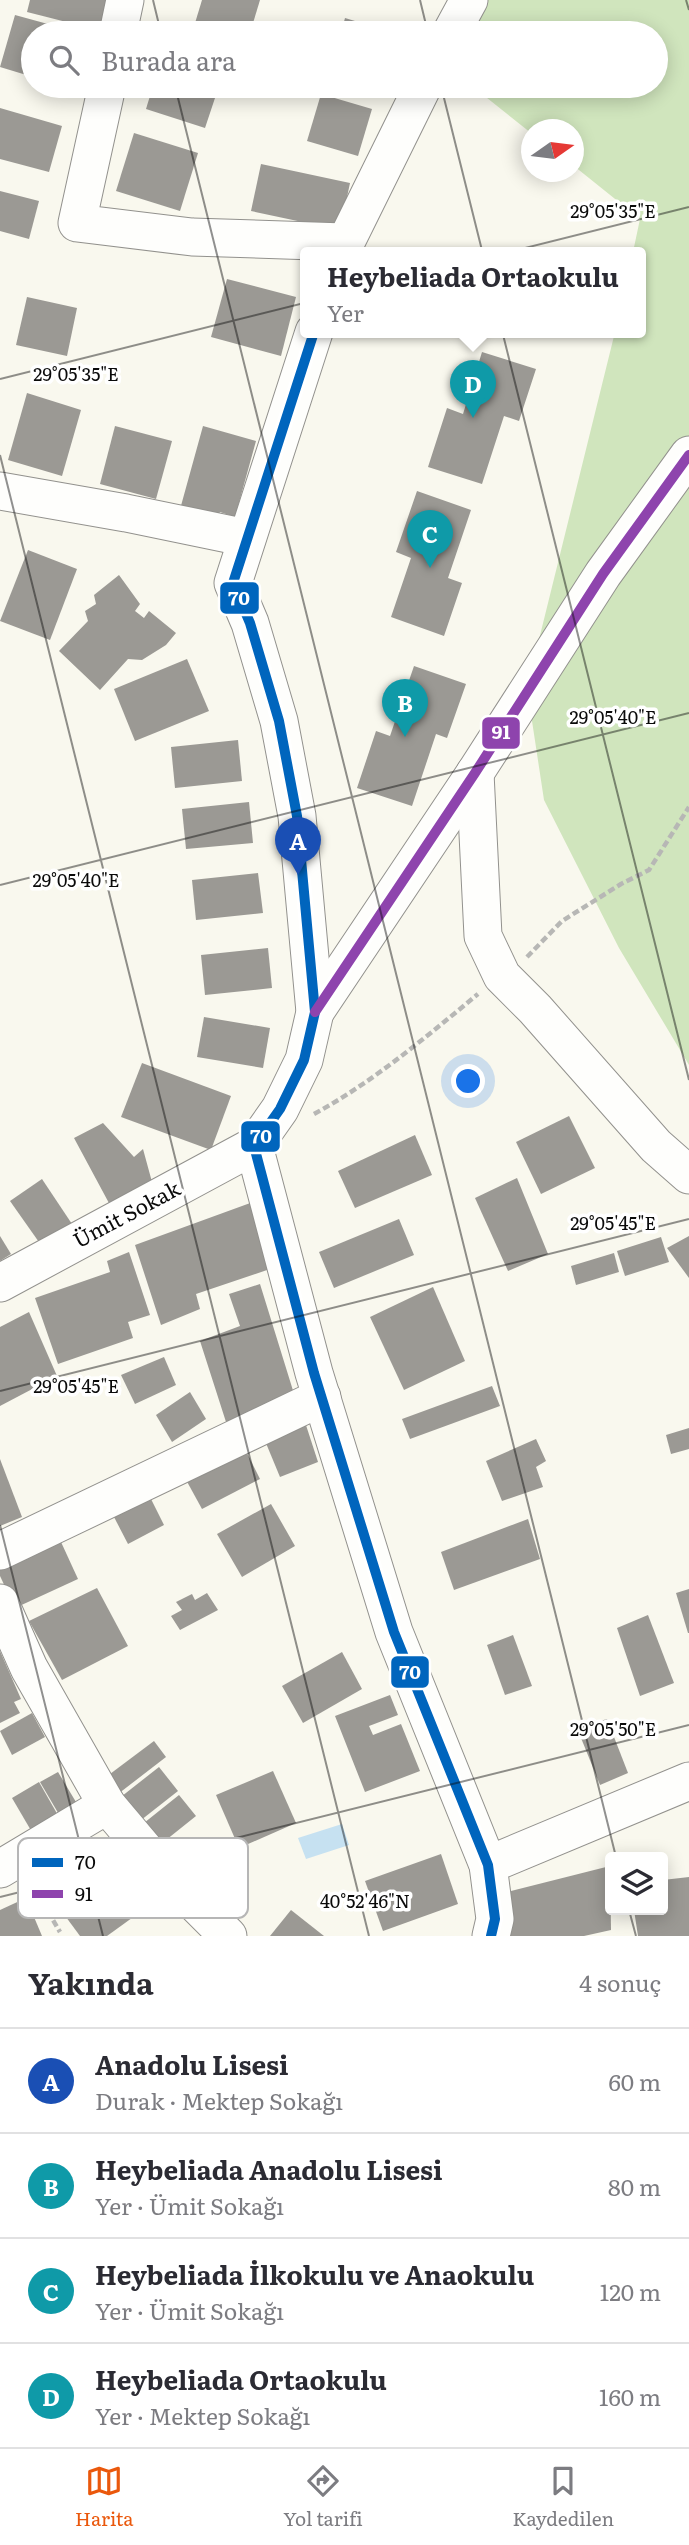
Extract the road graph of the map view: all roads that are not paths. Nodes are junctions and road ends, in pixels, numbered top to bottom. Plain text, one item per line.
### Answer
1 (125, 0) edge
2 (469, 0) edge
3 (121, 21) edge
4 (458, 21) edge
5 (104, 98) edge
6 (417, 98) edge
7 (342, 247) edge
8 (312, 338) edge
9 (689, 455) edge
10 (0, 491) edge
11 (247, 538) junction
12 (475, 773) junction
13 (315, 1012) junction
14 (254, 1146) junction
15 (689, 1175) edge
16 (0, 1283) edge
17 (321, 1397) junction
18 (0, 1551) edge
19 (0, 1603) edge
20 (689, 1781) edge
21 (107, 1805) junction
22 (52, 1838) edge
23 (135, 1838) edge
24 (488, 1864) junction
25 (210, 1918) edge
26 (228, 1936) edge
27 (491, 1936) edge

1 - 3 street
2 - 4 street
5 - 7 street
6 - 7 street
8 - 11 street
9 - 12 street
10 - 11 street
11 - 13 street
12 - 13 street
12 - 15 street
13 - 14 street
14 - 16 street, Ümit Sokak
14 - 17 street
17 - 18 street
17 - 24 street
19 - 21 street
20 - 24 street
21 - 22 street
21 - 23 street
24 - 27 street
25 - 26 street

